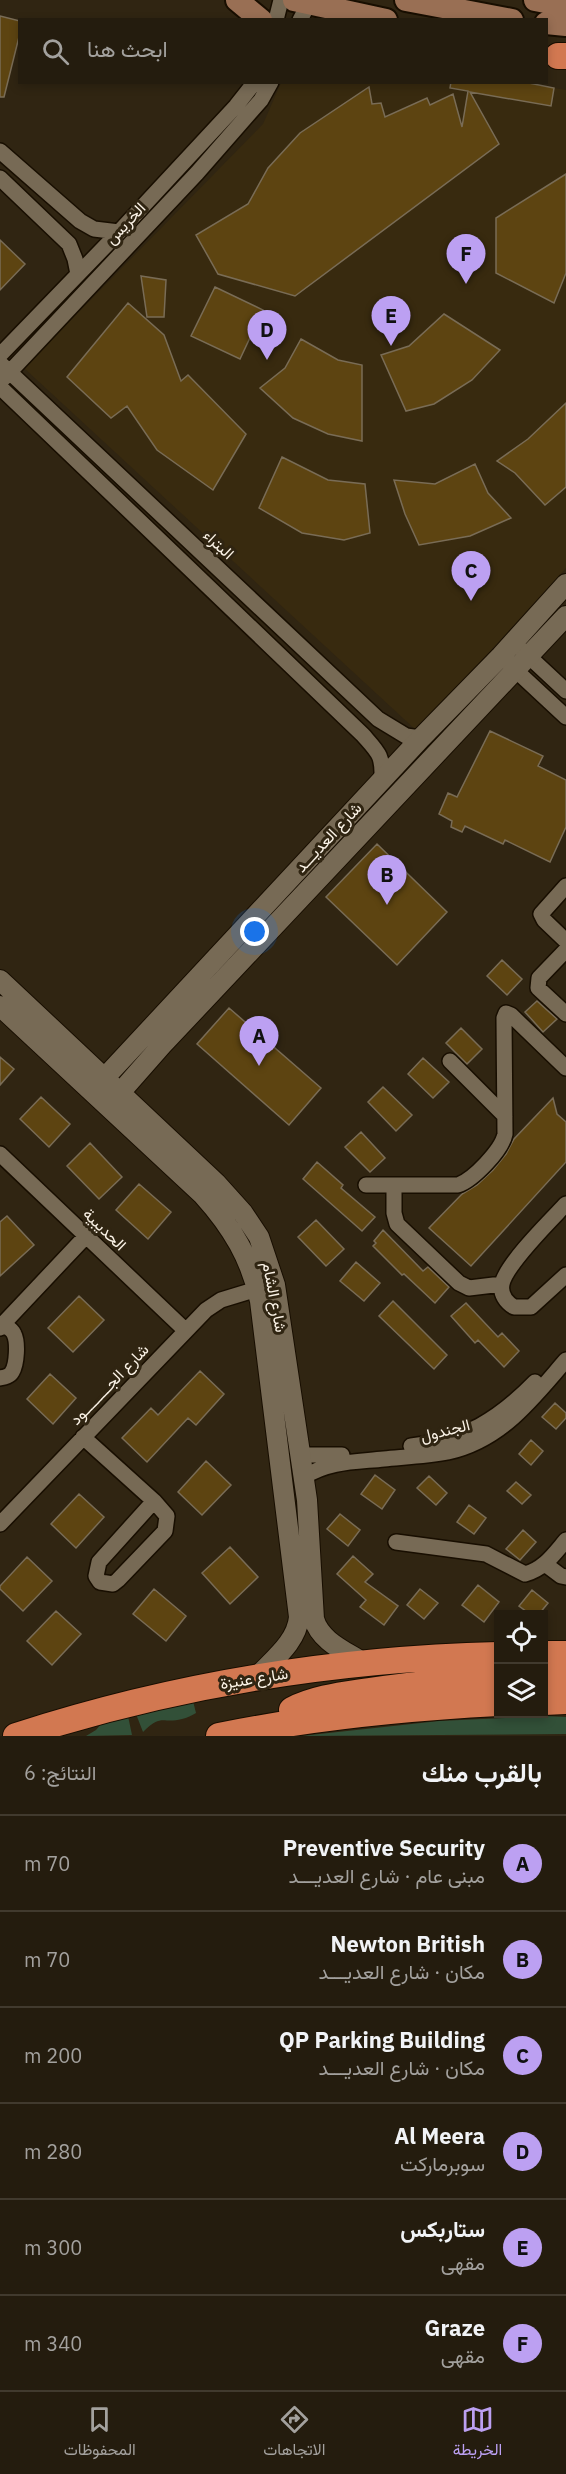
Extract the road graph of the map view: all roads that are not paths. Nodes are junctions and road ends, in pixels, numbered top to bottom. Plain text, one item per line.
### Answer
1 (237, 0) edge
2 (280, 0) edge
3 (406, 0) edge
4 (535, 0) edge
5 (566, 6) edge
6 (301, 8) edge
7 (259, 18) edge
8 (276, 18) edge
9 (372, 18) edge
10 (501, 18) edge
11 (548, 23) edge
12 (566, 26) edge
13 (253, 84) edge
14 (271, 84) edge
15 (0, 151) edge
16 (0, 178) edge
17 (119, 232) junction
18 (78, 274) junction
19 (0, 355) edge
20 (2, 376) edge
21 (566, 585) edge
22 (566, 616) edge
23 (508, 649) junction
24 (523, 663) junction
25 (566, 691) edge
26 (566, 717) edge
27 (421, 738) junction
28 (382, 779) junction
29 (566, 886) edge
30 (566, 941) edge
31 (566, 950) edge
32 (0, 980) edge
33 (0, 1006) edge
34 (566, 1014) edge
35 (450, 1061) dead end
36 (566, 1068) edge
37 (98, 1085) junction
38 (114, 1099) junction
39 (505, 1116) junction
40 (0, 1154) edge
41 (366, 1185) dead end
42 (394, 1185) junction
43 (566, 1204) edge
44 (86, 1236) junction
45 (566, 1275) edge
46 (502, 1284) junction
47 (257, 1289) junction
48 (2, 1326) edge
49 (185, 1330) junction
50 (566, 1349) edge
51 (566, 1360) edge
52 (0, 1378) edge
53 (83, 1437) junction
54 (301, 1455) junction
55 (304, 1477) junction
56 (154, 1501) junction
57 (0, 1524) edge
58 (566, 1539) edge
59 (396, 1542) dead end
60 (545, 1564) junction
61 (566, 1577) edge
62 (298, 1628) junction
63 (320, 1632) junction
64 (548, 1654) edge
65 (566, 1654) edge
66 (494, 1655) edge
67 (362, 1662) junction
68 (259, 1675) junction
69 (548, 1678) edge
70 (566, 1678) edge
71 (494, 1679) edge
72 (566, 1701) edge
73 (548, 1702) edge
74 (494, 1703) edge
75 (273, 1725) junction
76 (16, 1736) edge
77 (219, 1736) edge

1 - 7 main road
2 - 8 street
3 - 10 main road
4 - 5 main road
6 - 9 main road
11 - 12 main road
13 - 17 street, الخريس
14 - 20 street, الخريس
15 - 17 street
16 - 18 street
17 - 18 street, الخريس
18 - 19 street, الخريس
20 - 27 street, البتراء
20 - 28 street
21 - 23 street, شارع العديـــد
22 - 24 street, شارع العديـــد
23 - 24 street
23 - 27 street, شارع العديـــد
24 - 25 street
24 - 26 street
24 - 38 street, شارع العديـــد
27 - 28 street, شارع العديـــد
28 - 37 street, شارع العديـــد
29 - 30 street
31 - 34 street
32 - 37 street, شارع الشام
33 - 37 street, شارع الشام
35 - 39 street
36 - 39 street
37 - 38 street, شارع الشام
38 - 47 street, شارع الشام
38 - 54 street, شارع الشام
39 - 42 street
40 - 44 street, الحديبية
41 - 42 street
42 - 46 street
43 - 46 street
44 - 48 street
44 - 49 street, الحديبية
45 - 46 street
47 - 49 street, شارع الجــــــــود
47 - 62 street, شارع الشام
48 - 52 street
49 - 53 street, شارع الجــــــــود
50 - 54 street, الجندول
51 - 55 street, الجندول
53 - 56 street
53 - 57 street, شارع الجــــــــود
54 - 55 street, شارع الشام
55 - 63 street, شارع الشام
56 - 56 street
58 - 60 street
59 - 60 street
60 - 61 street
62 - 63 street
62 - 68 street
63 - 67 street
64 - 65 highway
66 - 67 highway, شارع عنيزة
67 - 68 highway, شارع عنيزة
68 - 76 highway, شارع عنيزة
69 - 70 highway
71 - 75 highway
72 - 73 highway
74 - 75 highway
75 - 77 highway

